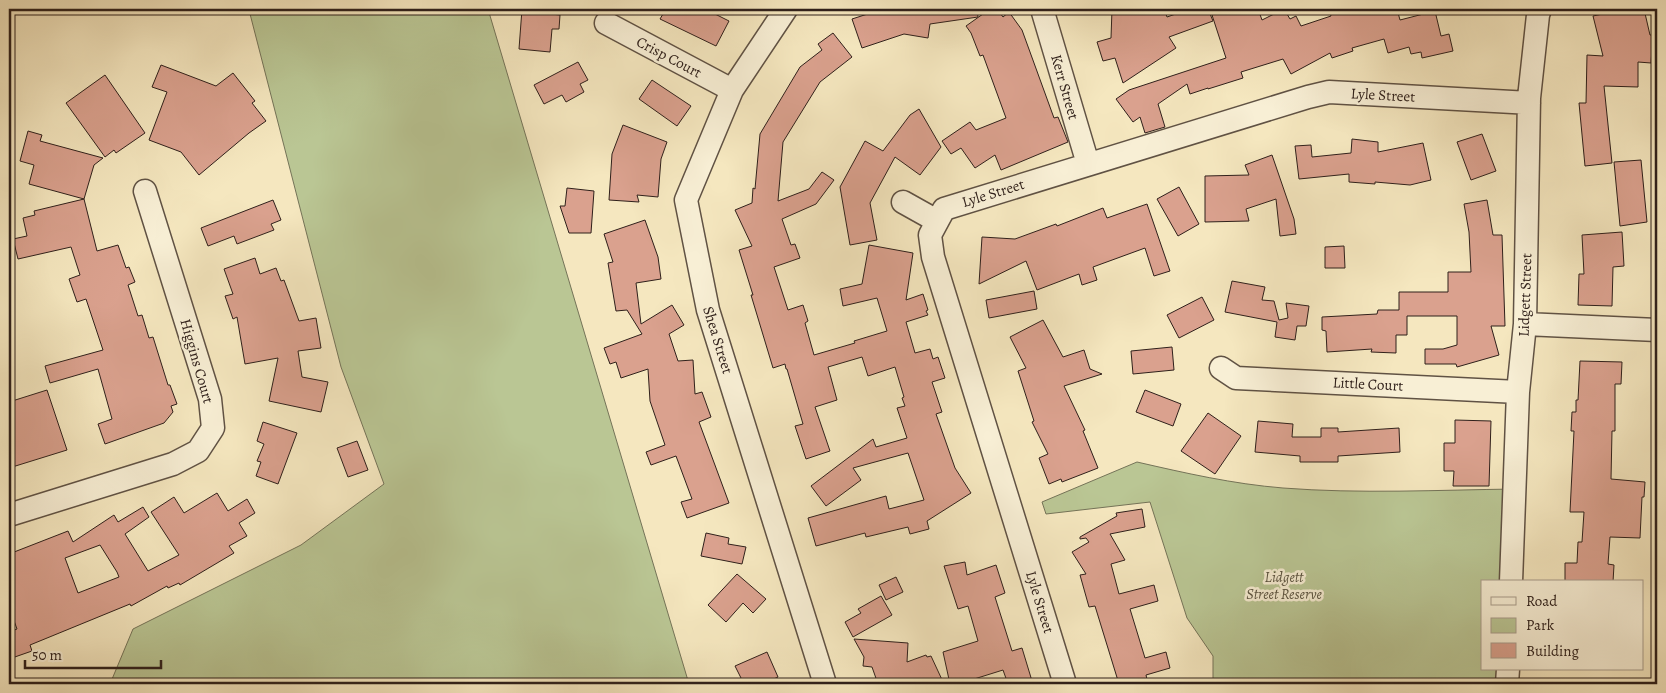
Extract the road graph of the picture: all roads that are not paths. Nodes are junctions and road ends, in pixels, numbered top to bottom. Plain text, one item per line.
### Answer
1 (786, 9) edge
2 (1042, 9) edge
3 (1540, 9) edge
4 (606, 23) dead end
5 (732, 90) junction
6 (1529, 103) junction
7 (1088, 164) junction
8 (145, 191) dead end
9 (903, 202) dead end
10 (937, 220) junction
11 (1525, 324) junction
12 (1657, 330) edge
13 (1221, 368) dead end
14 (1518, 392) junction
15 (9, 515) edge
16 (1511, 580) edge
17 (1508, 670) edge
18 (825, 684) edge
19 (1065, 684) edge
20 (1507, 684) edge

1 - 5 street, Shea Street
2 - 7 street, Kerr Street
3 - 6 street, Lidgett Street
4 - 5 street, Crisp Court
5 - 18 street, Shea Street
6 - 7 street, Lyle Street
6 - 11 street, Lidgett Street
7 - 10 street, Lyle Street
8 - 15 street, Higgins Court
9 - 10 street
10 - 19 street, Lyle Street
11 - 12 street
11 - 14 street, Lidgett Street
13 - 14 street, Little Court
14 - 16 street, Lidgett Street
17 - 20 street

